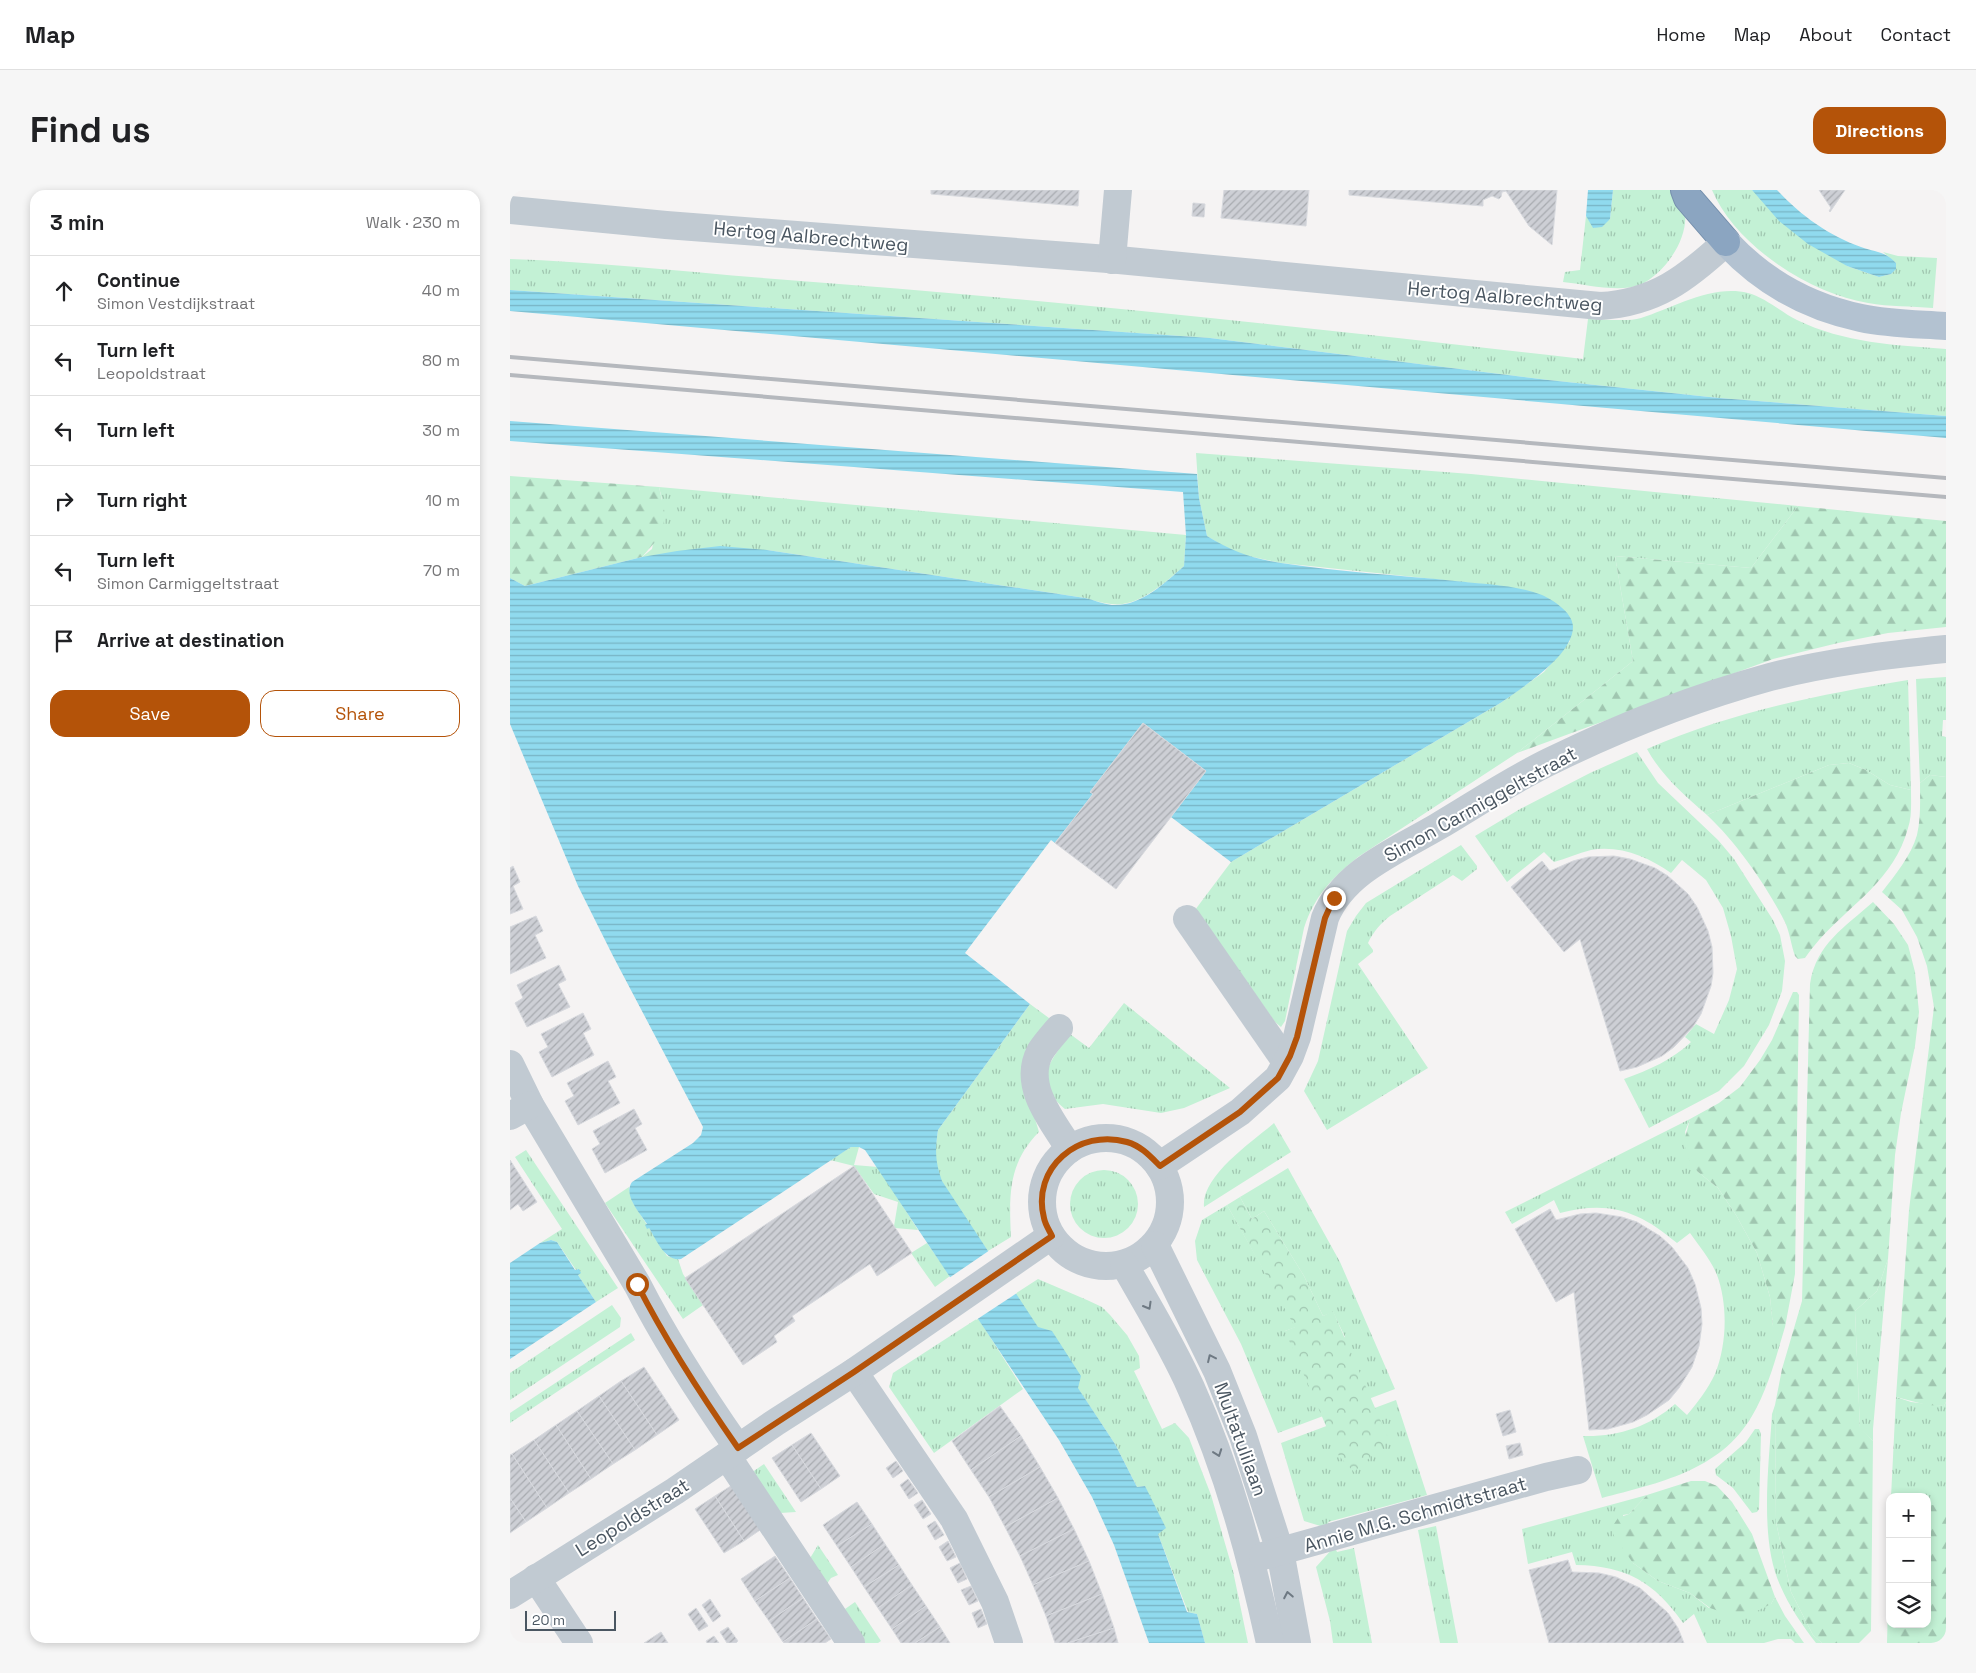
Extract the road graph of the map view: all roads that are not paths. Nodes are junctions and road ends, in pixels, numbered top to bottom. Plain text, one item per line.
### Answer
1 (1118, 190) edge
2 (1685, 190) edge
3 (1704, 190) edge
4 (510, 210) edge
5 (1726, 242) junction
6 (1112, 260) junction
7 (1946, 326) edge
8 (1946, 650) edge
9 (1188, 919) dead end
10 (1059, 1028) dead end
11 (1286, 1062) junction
12 (510, 1064) edge
13 (520, 1110) edge
14 (1070, 1149) junction
15 (1160, 1166) junction
16 (1052, 1236) junction
17 (1155, 1245) junction
18 (1124, 1264) junction
19 (854, 1372) junction
20 (732, 1452) junction
21 (1578, 1470) dead end
22 (1280, 1551) junction
23 (1252, 1559) junction
24 (536, 1578) junction
25 (510, 1595) edge
26 (579, 1643) edge
27 (851, 1643) edge
28 (1009, 1643) edge
29 (1270, 1643) edge
30 (1297, 1643) edge

1 - 6 street
2 - 5 highway
3 - 5 highway
4 - 6 street, Hertog Aalbrechtweg
5 - 6 street, Hertog Aalbrechtweg
5 - 7 main road
8 - 11 street, Simon Carmiggeltstraat
9 - 11 street
10 - 14 street
11 - 15 street, Simon Carmiggeltstraat
12 - 13 street
13 - 20 street
14 - 15 street
14 - 16 street
15 - 17 street
16 - 18 street
16 - 19 street, Leopoldstraat
17 - 18 street
22 -> 17 street, Multatulilaan
18 -> 23 street, Multatulilaan
19 - 20 street, Leopoldstraat
19 - 28 street
20 - 24 street, Leopoldstraat
20 - 27 street
21 - 22 street, Annie M.G. Schmidtstraat
22 - 23 street, Annie M.G. Schmidtstraat
30 -> 22 street, Multatulilaan
23 - 29 street, Multatulilaan
24 - 25 street, Leopoldstraat
24 - 26 street

